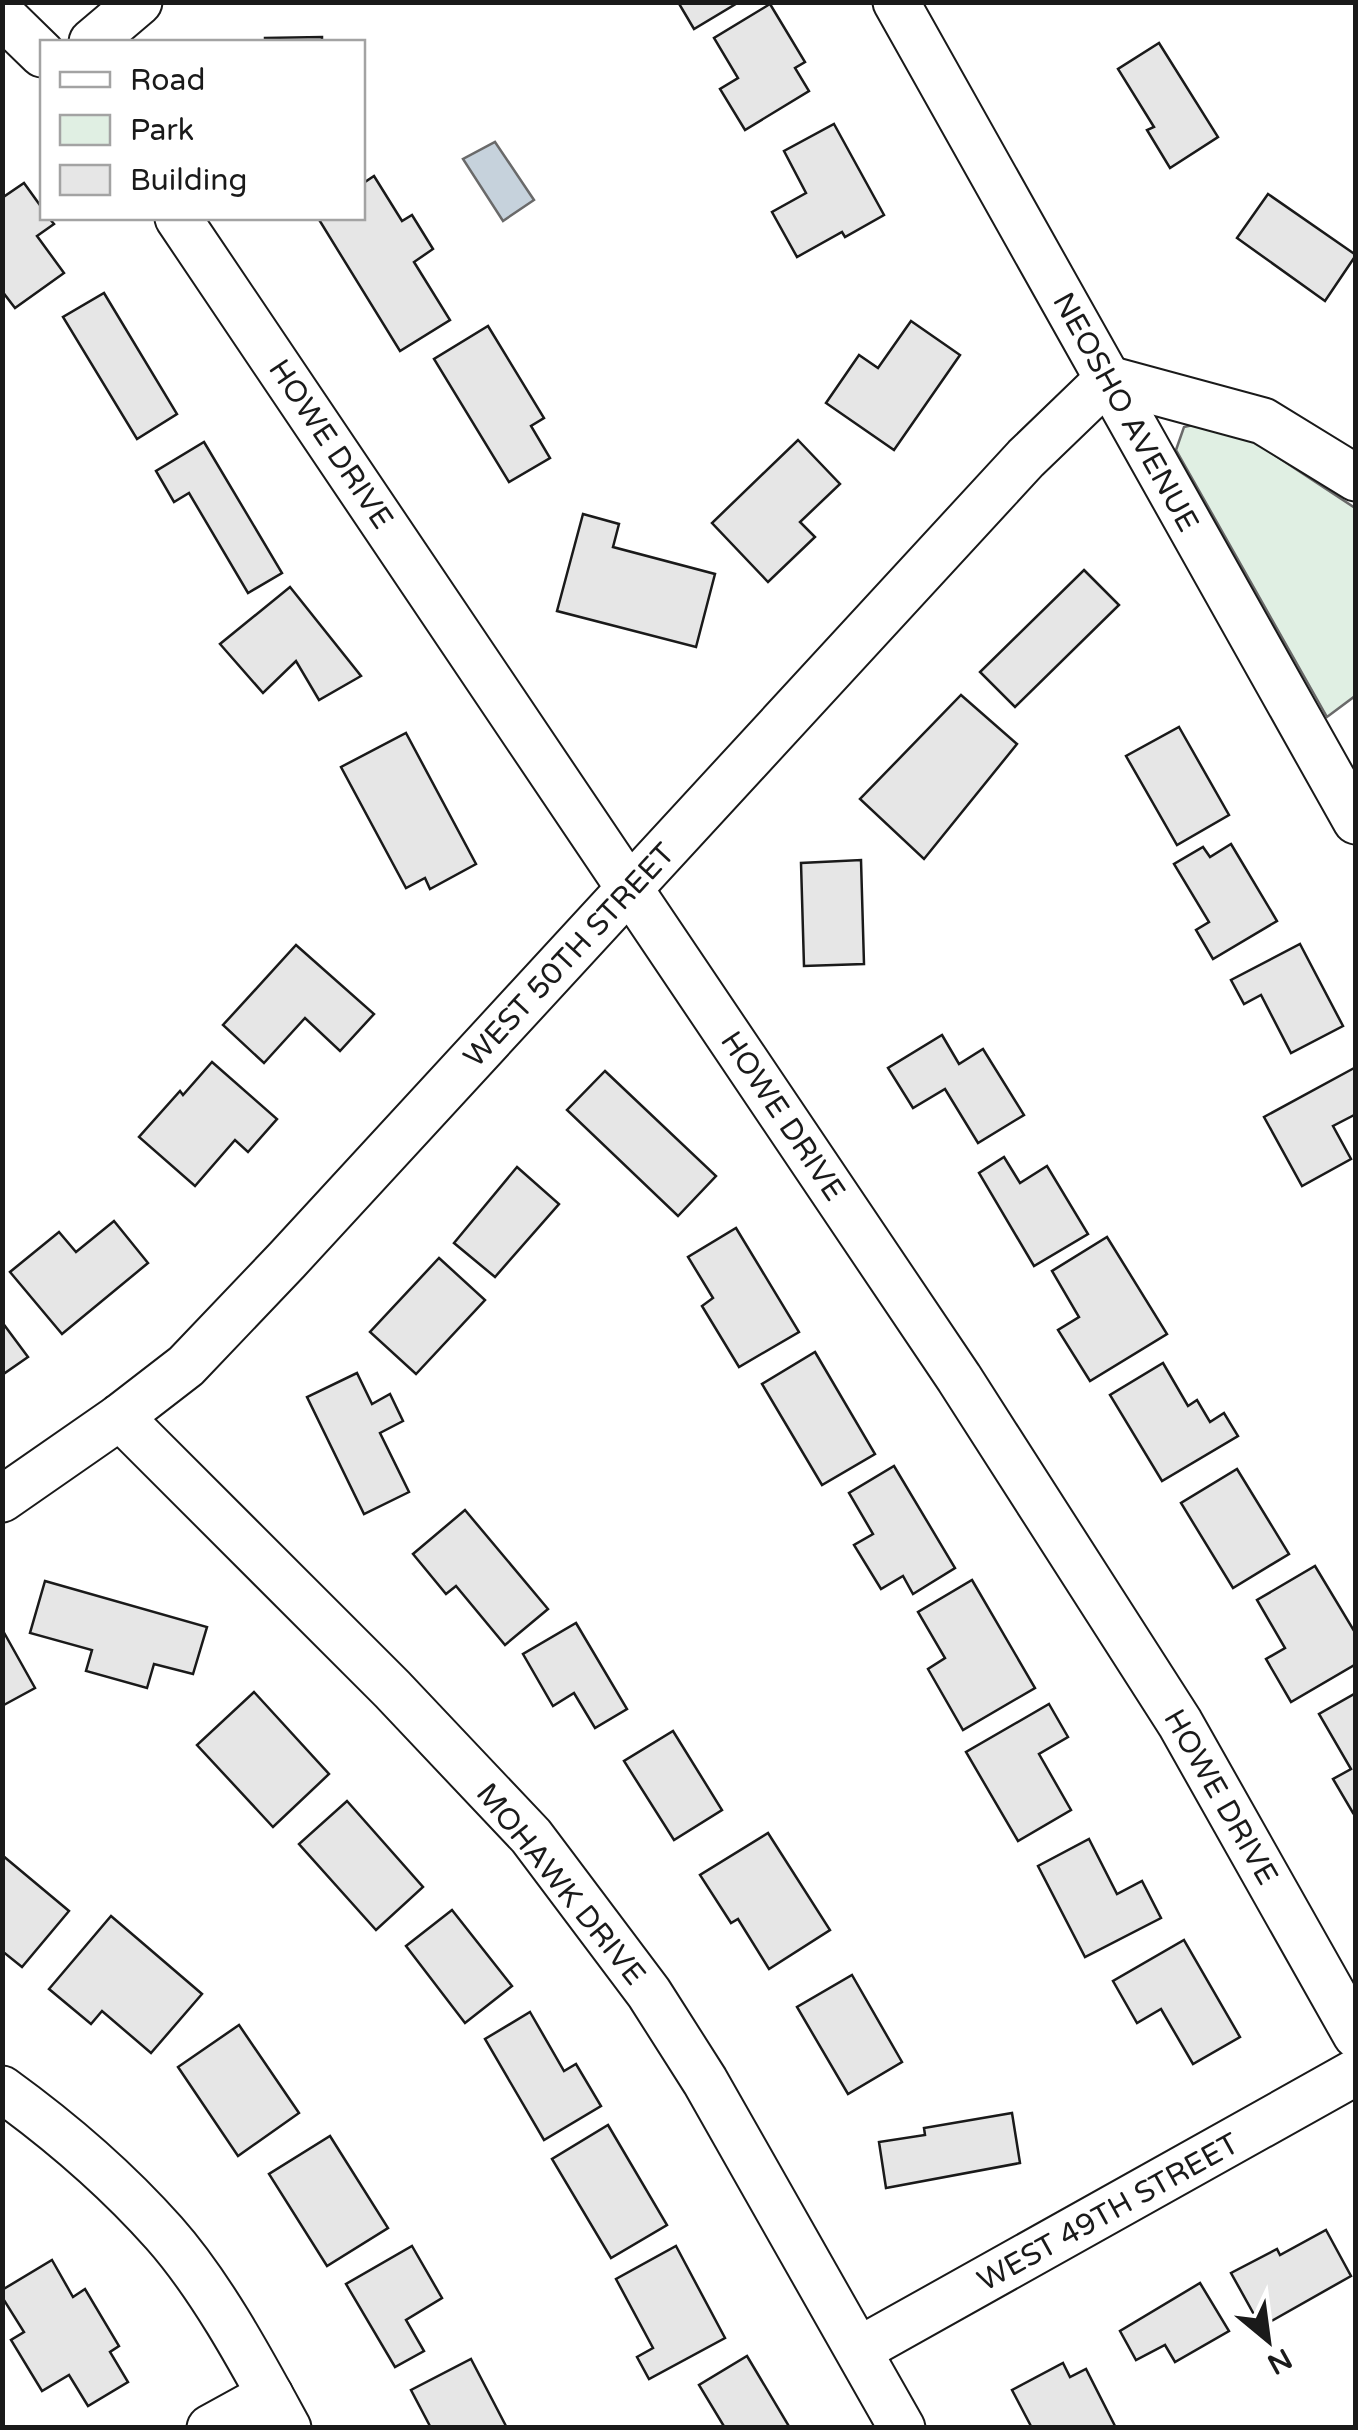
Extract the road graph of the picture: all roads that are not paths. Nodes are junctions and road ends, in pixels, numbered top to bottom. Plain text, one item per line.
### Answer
1 (138, 2) edge
2 (896, 2) edge
3 (2, 15) edge
4 (94, 40) edge
5 (40, 52) edge
6 (179, 220) edge
7 (1108, 380) junction
8 (1356, 478) edge
9 (1356, 822) edge
10 (630, 888) junction
11 (120, 1417) junction
12 (2, 1499) edge
13 (1356, 2035) edge
14 (1356, 2072) edge
15 (2, 2089) edge
16 (859, 2350) junction
17 (279, 2411) edge
18 (210, 2428) edge
19 (902, 2428) edge

1 - 4 street
2 - 7 street, NEOSHO AVENUE
3 - 5 street
6 - 10 street, HOWE DRIVE
7 - 8 street
7 - 9 street, NEOSHO AVENUE
7 - 10 street, WEST 50TH STREET
10 - 11 street, WEST 50TH STREET
10 - 13 street, HOWE DRIVE
11 - 12 street, WEST 50TH STREET
11 - 16 street, MOHAWK DRIVE
14 - 16 street, WEST 49TH STREET
15 - 17 street
16 - 19 street, MOHAWK DRIVE
17 - 18 street

